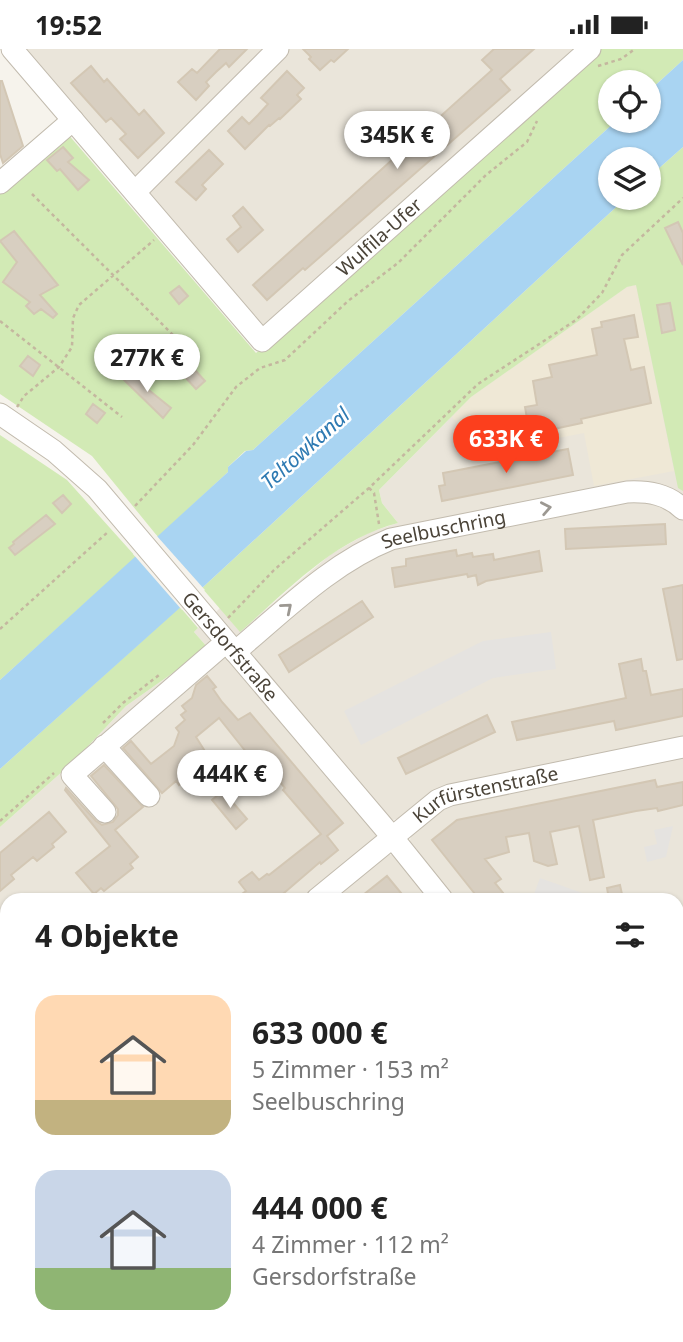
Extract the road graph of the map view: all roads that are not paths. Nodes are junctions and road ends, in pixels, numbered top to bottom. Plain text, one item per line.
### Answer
1 (12, 49) edge
2 (278, 49) edge
3 (592, 58) edge
4 (73, 120) junction
5 (0, 183) edge
6 (135, 192) junction
7 (8, 411) edge
8 (683, 509) edge
9 (231, 647) junction
10 (104, 746) junction
11 (683, 747) edge
12 (149, 796) dead end
13 (105, 811) dead end
14 (393, 838) junction
15 (324, 893) edge
16 (437, 893) edge

1 - 4 street
2 - 6 street
3 - 6 street, Wulfila-Ufer
4 - 5 street
4 - 6 street
7 - 9 street, Gersdorfstraße
9 -> 8 street, Seelbuschring
9 - 10 street, Seelbuschring
9 - 14 street, Gersdorfstraße
10 - 12 street
10 - 13 street, Seelbuschring
11 - 14 street, Kurfürstenstraße
14 - 15 street, Kurfürstenstraße
14 - 16 street, Gersdorfstraße

